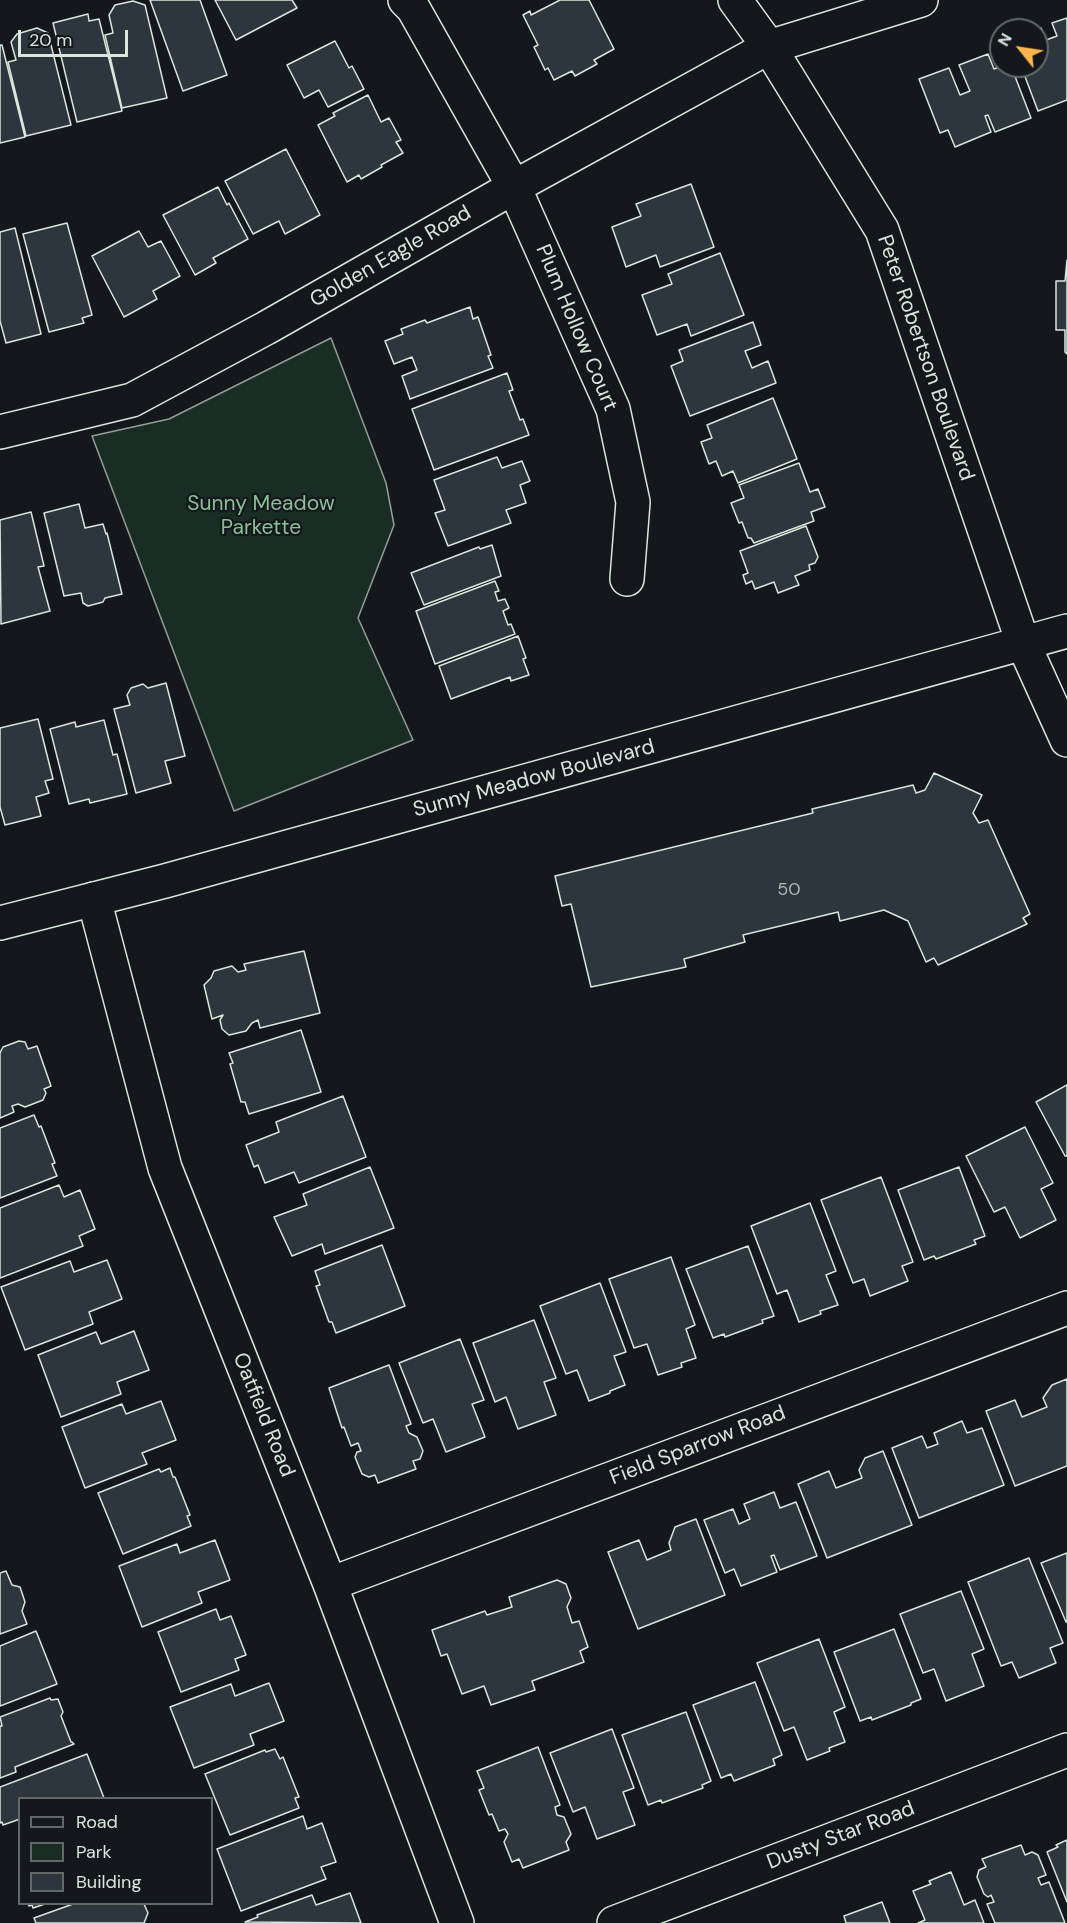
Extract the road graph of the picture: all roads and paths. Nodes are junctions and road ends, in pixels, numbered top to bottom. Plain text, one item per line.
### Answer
1 (405, 0) edge
2 (735, 0) edge
3 (921, 0) edge
4 (769, 47) junction
5 (514, 187) junction
6 (0, 432) edge
7 (627, 579) dead end
8 (1067, 631) edge
9 (1023, 644) junction
10 (1067, 740) edge
11 (94, 899) junction
12 (0, 923) edge
13 (1067, 1308) edge
14 (330, 1584) junction
15 (1067, 1750) edge
16 (457, 1923) edge
17 (614, 1923) edge

1 - 5 street, Plum Hollow Court
2 - 4 street, Peter Robertson Boulevard
3 - 4 street, Golden Eagle Road
4 - 5 street, Golden Eagle Road
4 - 9 street, Peter Robertson Boulevard
5 - 6 street, Golden Eagle Road
5 - 7 street, Plum Hollow Court
8 - 9 street, Sunny Meadow Boulevard
9 - 10 street, Peter Robertson Boulevard
9 - 11 street, Sunny Meadow Boulevard
11 - 12 street, Sunny Meadow Boulevard
11 - 14 street, Oatfield Road
13 - 14 street, Field Sparrow Road
14 - 16 street, Oatfield Road
15 - 17 street, Dusty Star Road

